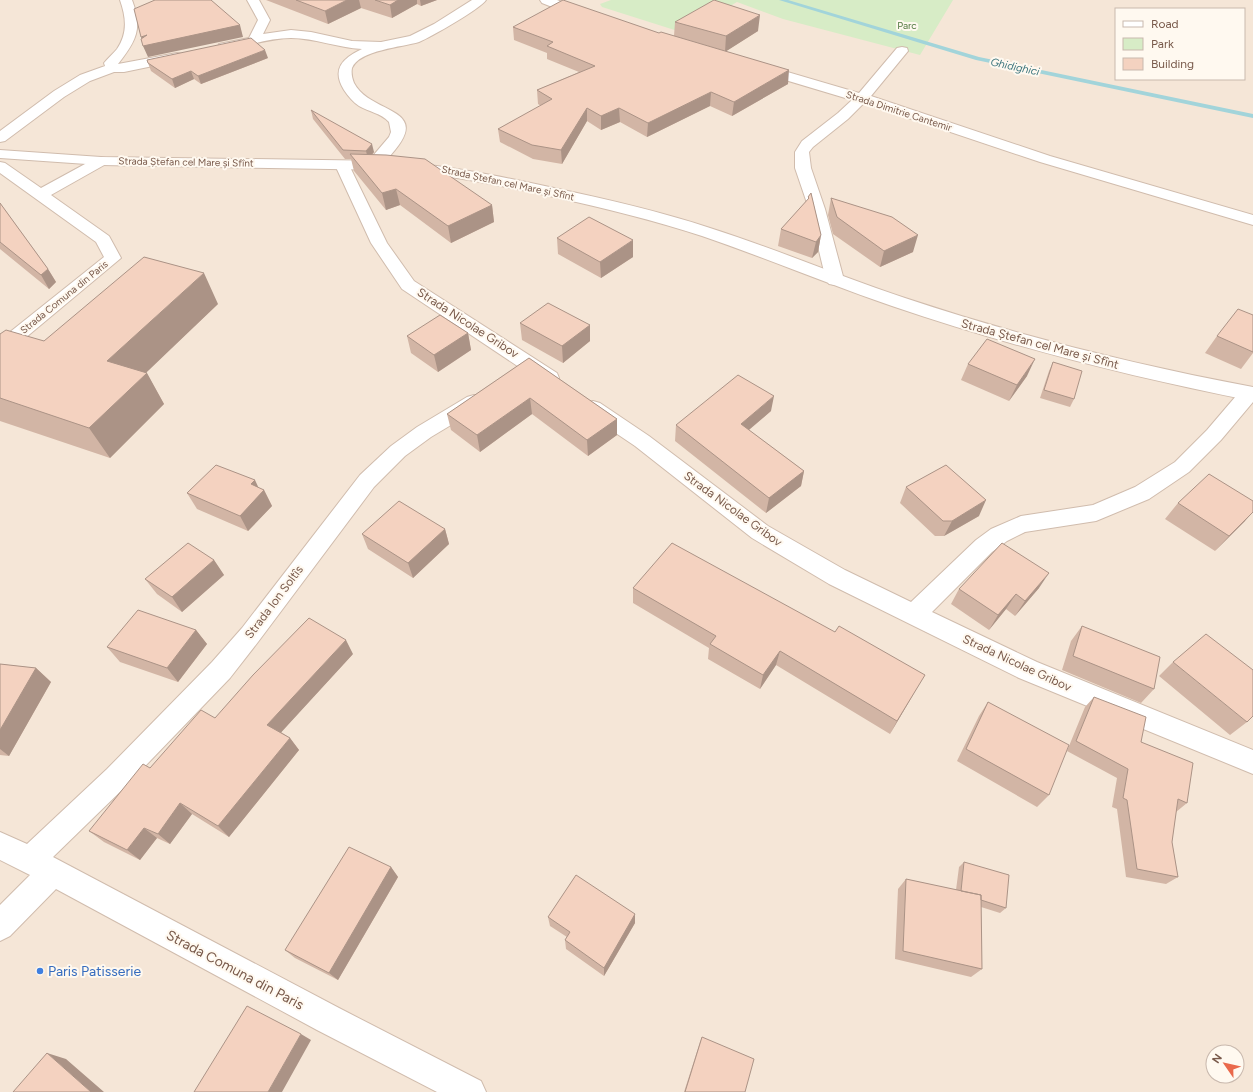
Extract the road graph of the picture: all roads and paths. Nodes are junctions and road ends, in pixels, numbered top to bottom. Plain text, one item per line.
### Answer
1 (126, 0) edge
2 (253, 0) edge
3 (480, 0) edge
4 (546, 0) edge
5 (596, 19) edge
6 (254, 40) junction
7 (381, 46) junction
8 (210, 50) edge
9 (902, 51) dead end
10 (189, 55) edge
11 (747, 65) edge
12 (113, 68) junction
13 (862, 98) junction
14 (0, 138) edge
15 (0, 154) edge
16 (101, 161) junction
17 (373, 164) junction
18 (342, 165) junction
19 (0, 166) edge
20 (39, 195) junction
21 (1253, 220) edge
22 (835, 280) junction
23 (0, 350) edge
24 (530, 363) junction
25 (510, 377) edge
26 (491, 390) edge
27 (1251, 394) edge
28 (914, 615) junction
29 (1253, 762) edge
30 (0, 846) edge
31 (42, 866) junction
32 (0, 926) edge
33 (470, 1092) edge

1 - 12 street
2 - 6 street
3 - 7 street
4 - 5 street
6 - 7 street
6 - 8 street
7 - 17 street
9 - 13 street
10 - 12 street
11 - 13 street, Strada Dimitrie Cantemir
12 - 14 street
13 - 21 street, Strada Dimitrie Cantemir
13 - 22 street
15 - 16 street, Strada Ștefan cel Mare și Sfînt
16 - 18 street, Strada Ștefan cel Mare și Sfînt
16 - 20 street
17 - 18 street, Strada Ștefan cel Mare și Sfînt
17 - 22 street, Strada Ștefan cel Mare și Sfînt
18 - 24 street, Strada Nicolae Gribov
19 - 20 street
20 - 23 street, Strada Comuna din Paris
22 - 27 street, Strada Ștefan cel Mare și Sfînt
24 - 25 street
24 - 28 street, Strada Nicolae Gribov
26 - 31 street, Strada Ion Soltîs
27 - 28 street, Strada Ștefan cel Mare și Sfînt
28 - 29 street, Strada Nicolae Gribov
30 - 31 street, Strada Comuna din Paris
31 - 32 street, Strada Ion Soltîs
31 - 33 street, Strada Comuna din Paris

